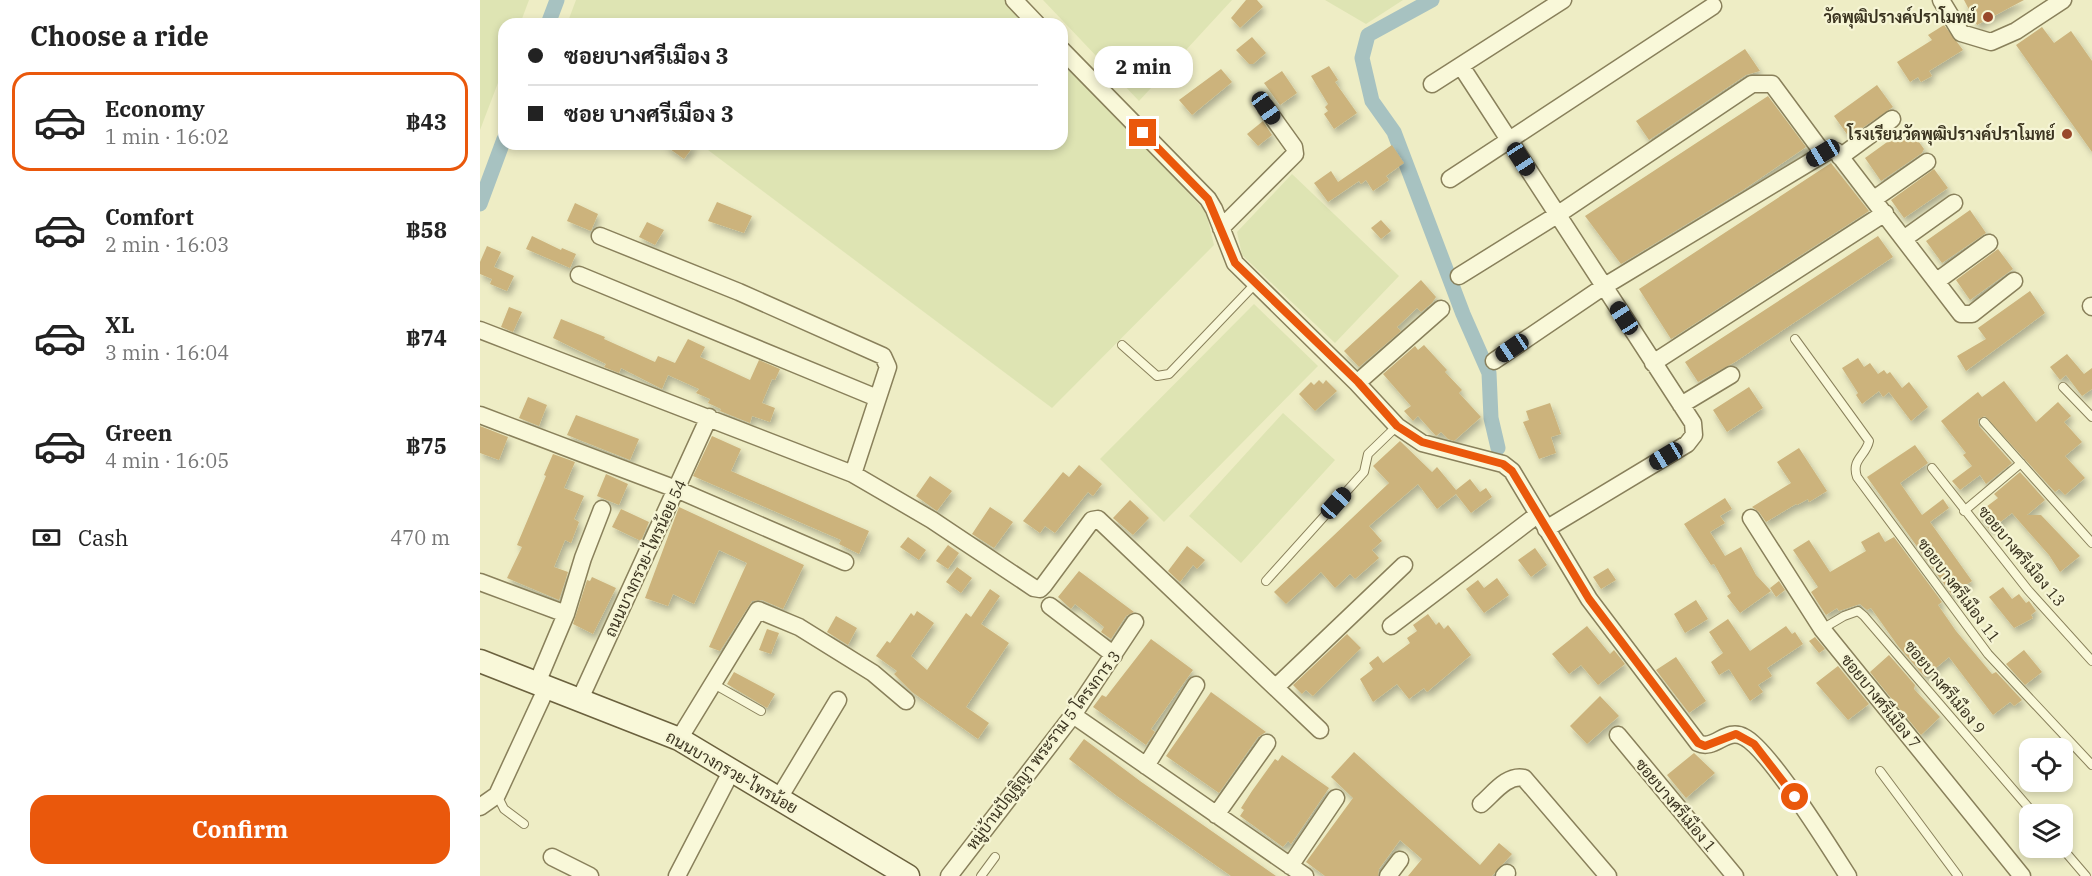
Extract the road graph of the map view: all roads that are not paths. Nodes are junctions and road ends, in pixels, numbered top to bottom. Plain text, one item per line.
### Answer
1 (1014, 0) edge
2 (1563, 0) edge
3 (1941, 0) edge
4 (2063, 0) edge
5 (1713, 6) dead end
6 (1031, 18) edge
7 (1068, 56) edge
8 (1461, 66) junction
9 (1432, 84) dead end
10 (1266, 108) dead end
11 (1892, 119) dead end
12 (1509, 140) junction
13 (1823, 153) junction
14 (1840, 157) junction
15 (1927, 162) dead end
16 (1450, 179) dead end
17 (1874, 199) junction
18 (1954, 203) dead end
19 (1885, 213) junction
20 (1557, 215) junction
21 (1221, 228) junction
22 (600, 236) dead end
23 (1905, 238) junction
24 (1989, 243) dead end
25 (579, 275) dead end
26 (1459, 276) dead end
27 (1937, 281) junction
28 (2014, 281) dead end
29 (1256, 283) junction
30 (1604, 287) junction
31 (1441, 309) dead end
32 (480, 330) edge
33 (1795, 339) dead end
34 (1122, 345) dead end
35 (1494, 361) dead end
36 (1653, 363) junction
37 (1731, 375) dead end
38 (1358, 382) junction
39 (2063, 387) dead end
40 (877, 398) junction
41 (1681, 405) junction
42 (480, 415) edge
43 (709, 417) junction
44 (2092, 417) edge
45 (1984, 422) dead end
46 (1397, 426) junction
47 (2021, 463) junction
48 (1932, 468) dead end
49 (853, 474) junction
50 (676, 489) junction
51 (602, 508) dead end
52 (1964, 511) junction
53 (1751, 518) dead end
54 (1542, 522) junction
55 (2092, 543) edge
56 (845, 562) dead end
57 (1404, 565) dead end
58 (1266, 581) dead end
59 (480, 582) edge
60 (1050, 606) dead end
61 (566, 614) junction
62 (1136, 622) dead end
63 (1391, 626) dead end
64 (1822, 629) junction
65 (1114, 655) junction
66 (480, 661) edge
67 (2092, 661) edge
68 (712, 683) junction
69 (542, 685) junction
70 (1196, 685) dead end
71 (1276, 687) junction
72 (580, 699) junction
73 (838, 700) dead end
74 (906, 701) dead end
75 (761, 711) dead end
76 (1072, 715) junction
77 (1320, 730) dead end
78 (1618, 735) dead end
79 (679, 739) junction
80 (1267, 743) dead end
81 (2092, 765) edge
82 (1146, 766) junction
83 (732, 771) junction
84 (1880, 771) dead end
85 (497, 795) junction
86 (779, 798) junction
87 (1336, 798) dead end
88 (1481, 804) dead end
89 (2025, 804) edge
90 (480, 807) edge
91 (1216, 814) junction
92 (524, 824) dead end
93 (995, 856) dead end
94 (552, 857) dead end
95 (2071, 858) edge
96 (1400, 860) dead end
97 (1290, 866) junction
98 (590, 876) edge
99 (676, 876) edge
100 (908, 876) edge
101 (949, 876) edge
102 (981, 876) edge
103 (1305, 876) edge
104 (1388, 876) edge
105 (1608, 876) edge
106 (1735, 876) edge
107 (1848, 876) edge
108 (1958, 876) edge
109 (2022, 876) edge
110 (2086, 876) edge

1 - 6 street
2 - 8 street
3 - 4 street
5 - 12 street
7 - 21 street
8 - 9 street
8 - 12 street
10 - 21 street
11 - 14 street
12 - 16 street
12 - 20 street
13 - 14 street
13 - 20 street
13 - 30 street
14 - 17 street
15 - 17 street
17 - 19 street
18 - 23 street
19 - 23 street
19 - 36 street
20 - 26 street
20 - 30 street
21 - 29 street
22 - 40 street
23 - 27 street
24 - 27 street
25 - 40 street
27 - 28 street
29 - 34 lane
29 - 38 street
30 - 35 street
30 - 36 street
31 - 38 street
32 - 43 street
33 - 81 lane, ซอยบางศรีเมือง 11
36 - 41 street
37 - 41 street
38 - 46 street
39 - 44 lane
40 - 49 street
41 - 54 street
42 - 50 street
43 - 49 street
43 - 50 street, ถนนบางกรวย-ไทรน้อย 54
45 - 47 lane
46 - 54 street
46 - 58 lane
47 - 52 lane
47 - 55 lane
48 - 52 lane, ซอยบางศรีเมือง 13
49 - 71 street
50 - 56 street
50 - 72 street, ถนนบางกรวย-ไทรน้อย 54
51 - 61 street
52 - 67 lane, ซอยบางศรีเมือง 13
53 - 64 street, ซอยบางศรีเมือง 7
54 - 63 street
54 - 107 street
57 - 71 street
59 - 61 street
60 - 65 street
61 - 69 street
62 - 65 street, หมู่บ้านปัญฐิญา พระราม 5 โครงการ 3
64 - 89 lane, ซอยบางศรีเมือง 9
64 - 109 street, ซอยบางศรีเมือง 7
65 - 76 street, หมู่บ้านปัญฐิญา พระราม 5 โครงการ 3
66 - 69 main road, ถนนบางกรวย-ไทรน้อย
68 - 74 street
68 - 75 lane
68 - 79 street
69 - 72 main road, ถนนบางกรวย-ไทรน้อย
69 - 85 street
70 - 82 street
71 - 77 street
72 - 79 main road, ถนนบางกรวย-ไทรน้อย
73 - 86 street
76 - 82 street
76 - 101 street, หมู่บ้านปัญฐิญา พระราม 5 โครงการ 3
78 - 106 street, ซอยบางศรีเมือง 1
79 - 83 main road, ถนนบางกรวย-ไทรน้อย
80 - 91 street
82 - 91 street
83 - 86 main road, ถนนบางกรวย-ไทรน้อย
83 - 99 street
84 - 108 lane
85 - 90 street
85 - 92 lane
86 - 100 main road, ถนนบางกรวย-ไทรน้อย
87 - 97 street
88 - 105 street
91 - 97 street
93 - 102 lane
94 - 98 street
95 - 110 lane
96 - 104 street
97 - 103 street

